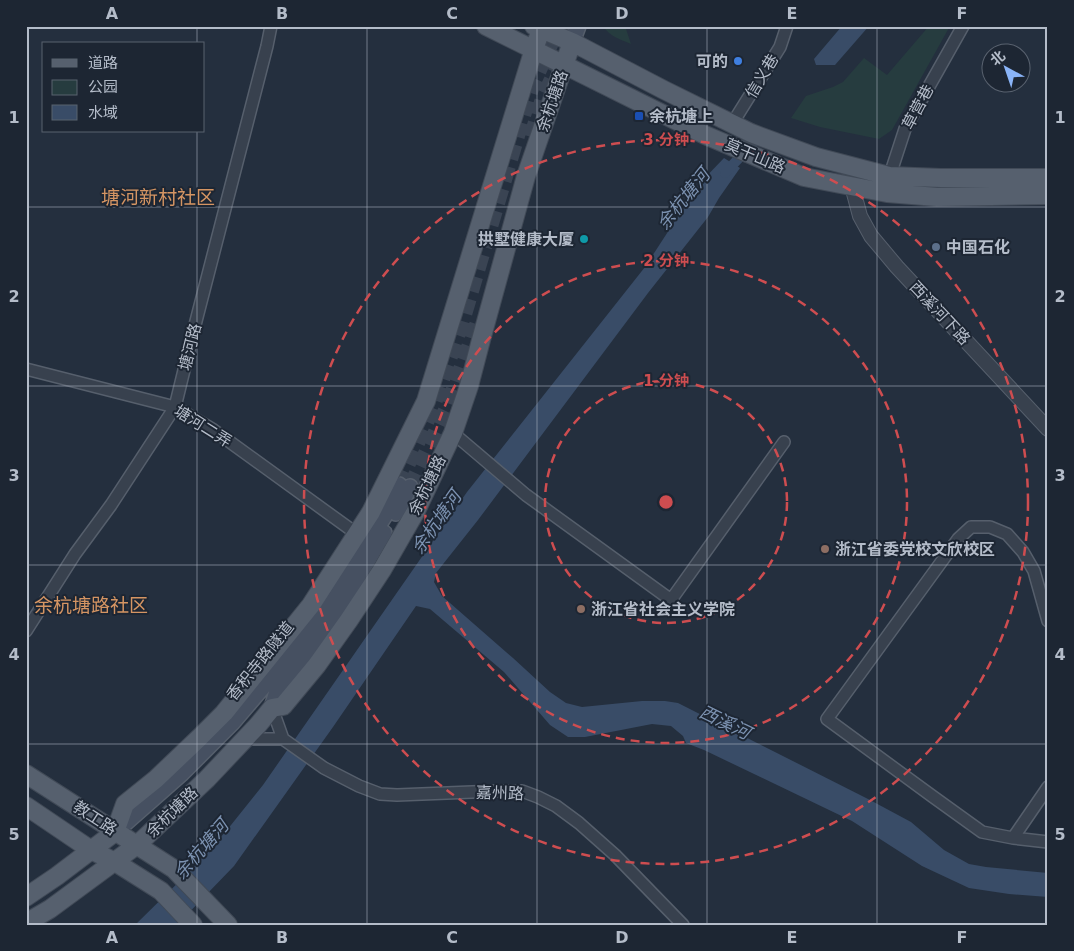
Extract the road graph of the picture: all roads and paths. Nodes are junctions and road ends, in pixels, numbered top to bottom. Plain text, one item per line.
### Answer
1 (271, 26) edge
2 (486, 26) edge
3 (787, 26) edge
4 (963, 26) edge
5 (539, 27) edge
6 (575, 34) edge
7 (534, 49) junction
8 (564, 65) junction
9 (732, 124) junction
10 (1048, 178) edge
11 (888, 184) junction
12 (852, 186) junction
13 (1048, 195) edge
14 (26, 369) edge
15 (175, 407) junction
16 (1048, 429) edge
17 (453, 433) junction
18 (784, 442) dead end
19 (357, 534) junction
20 (1048, 621) edge
21 (26, 631) edge
22 (272, 708) junction
23 (283, 739) junction
24 (244, 740) junction
25 (26, 774) edge
26 (1048, 788) edge
27 (26, 806) edge
28 (115, 832) junction
29 (1013, 838) junction
30 (1048, 842) edge
31 (137, 845) junction
32 (91, 850) junction
33 (115, 862) junction
34 (26, 897) edge
35 (26, 923) edge
36 (192, 924) edge
37 (228, 925) edge
38 (683, 925) edge

1 - 15 street, 塘河路
2 - 7 main road, 莫干山路
3 - 9 street, 信义巷
4 - 11 street, 草营巷
5 - 6 main road, 莫干山路
5 - 7 main road, 余杭塘路
6 - 8 main road, 余杭塘路
6 - 9 main road, 莫干山路
7 - 8 main road, 莫干山路
7 - 19 main road, 余杭塘路
8 - 12 main road, 莫干山路
8 - 17 main road, 余杭塘路
9 - 11 main road, 莫干山路
10 - 11 main road, 莫干山路
11 - 12 main road, 莫干山路
11 - 13 main road, 莫干山路
12 - 16 street, 西溪河下路
14 - 15 street, 塘河二弄
15 - 19 street, 塘河二弄
15 - 21 street, 塘河路
17 - 18 street
17 - 22 main road, 余杭塘路
19 - 28 main road, 余杭塘路
20 - 29 street
22 - 23 street
22 - 24 main road, 余杭塘路
22 - 28 main road, 香积寺路隧道
23 - 24 street
23 - 38 street, 嘉州路
24 - 31 main road, 余杭塘路
25 - 28 main road, 教工路
26 - 29 street
27 - 32 main road, 教工路
28 - 31 main road, 教工路
28 - 32 main road
29 - 30 street
31 - 33 main road, 余杭塘路
31 - 37 main road, 教工路
32 - 33 main road, 教工路
32 - 34 main road
33 - 35 main road, 余杭塘路
33 - 36 main road, 教工路

